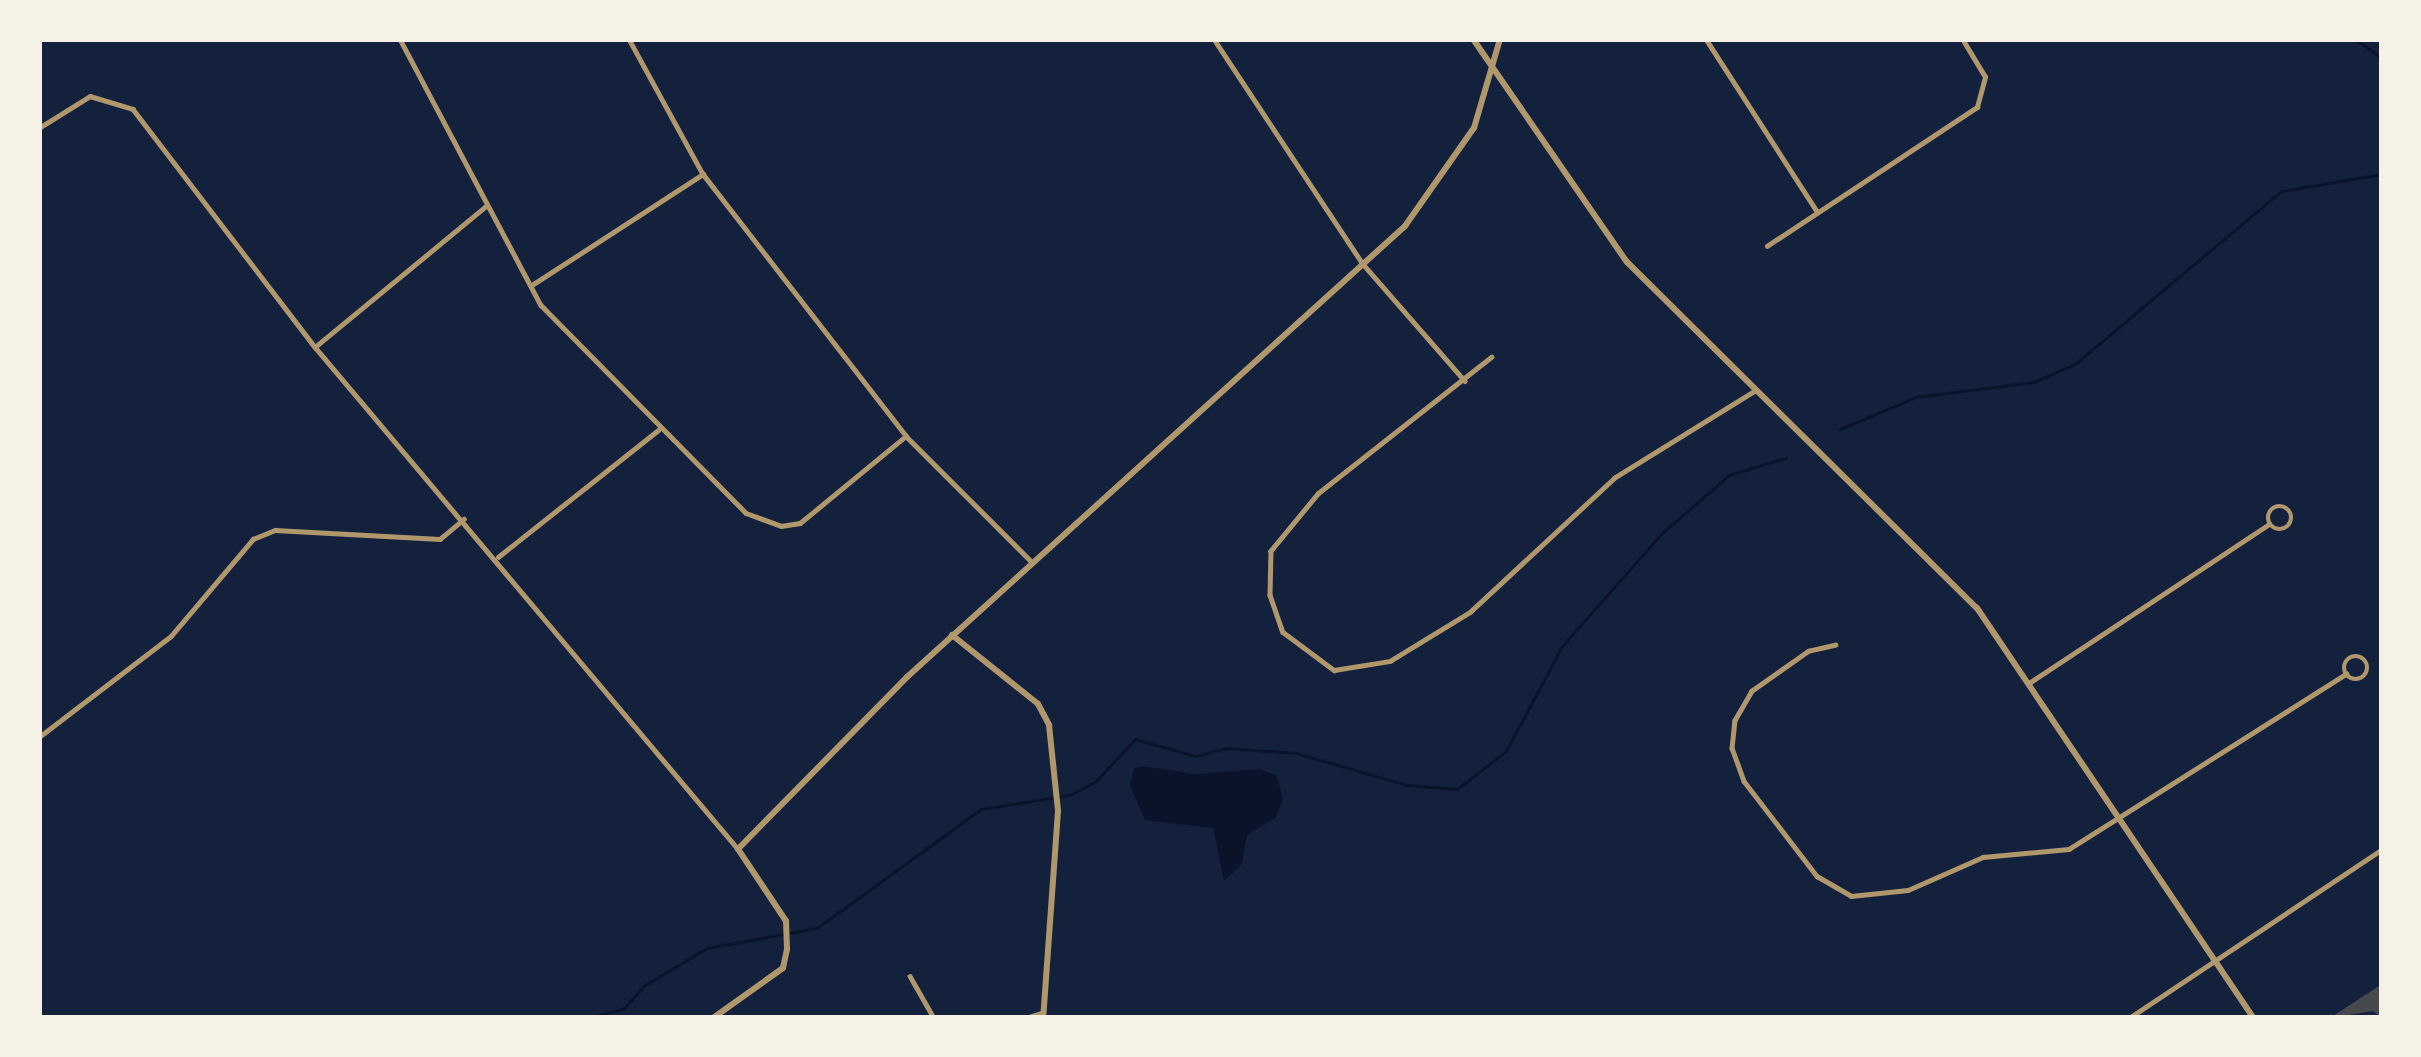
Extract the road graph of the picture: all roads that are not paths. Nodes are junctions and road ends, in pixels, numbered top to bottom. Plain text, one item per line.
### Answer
1 (400, 39) edge
2 (628, 39) edge
3 (1214, 39) edge
4 (1473, 39) edge
5 (1500, 39) edge
6 (1706, 39) edge
7 (1961, 39) edge
8 (1493, 70) junction
9 (39, 128) edge
10 (703, 174) junction
11 (488, 205) junction
12 (1817, 212) junction
13 (1767, 246) dead end
14 (1363, 264) junction
15 (532, 285) junction
16 (315, 347) junction
17 (1492, 357) dead end
18 (1465, 381) junction
19 (1756, 390) junction
20 (658, 430) junction
21 (906, 436) junction
22 (464, 519) junction
23 (2269, 524) junction
24 (498, 557) junction
25 (1031, 561) junction
26 (952, 635) junction
27 (1836, 645) dead end
28 (2346, 674) dead end
29 (2030, 683) junction
30 (39, 737) edge
31 (2122, 820) junction
32 (738, 849) junction
33 (2382, 849) edge
34 (2215, 959) junction
35 (910, 976) dead end
36 (1042, 1016) edge
37 (713, 1018) edge
38 (934, 1018) edge
39 (1026, 1018) edge
40 (2129, 1018) edge
41 (2254, 1018) edge

1 - 11 street
2 - 10 street
3 - 14 street
4 - 8 street
5 - 8 street
6 - 12 street
7 - 12 street
8 - 14 street
8 - 19 street
9 - 16 street
10 - 15 street
10 - 21 street
11 - 15 street
11 - 16 street
12 - 13 street
14 - 18 street
14 - 25 street
15 - 20 street
16 - 22 street
17 - 18 street
18 - 19 street
19 - 29 street
20 - 21 street
20 - 24 street
21 - 25 street
22 - 24 street
22 - 30 street
23 - 23 street
23 - 29 street
24 - 32 street
25 - 26 street
26 - 32 street
26 - 36 street
27 - 31 street
28 - 31 street
29 - 31 street
31 - 34 street
32 - 37 street
33 - 34 street
34 - 40 street
34 - 41 street
35 - 38 street
36 - 39 street

